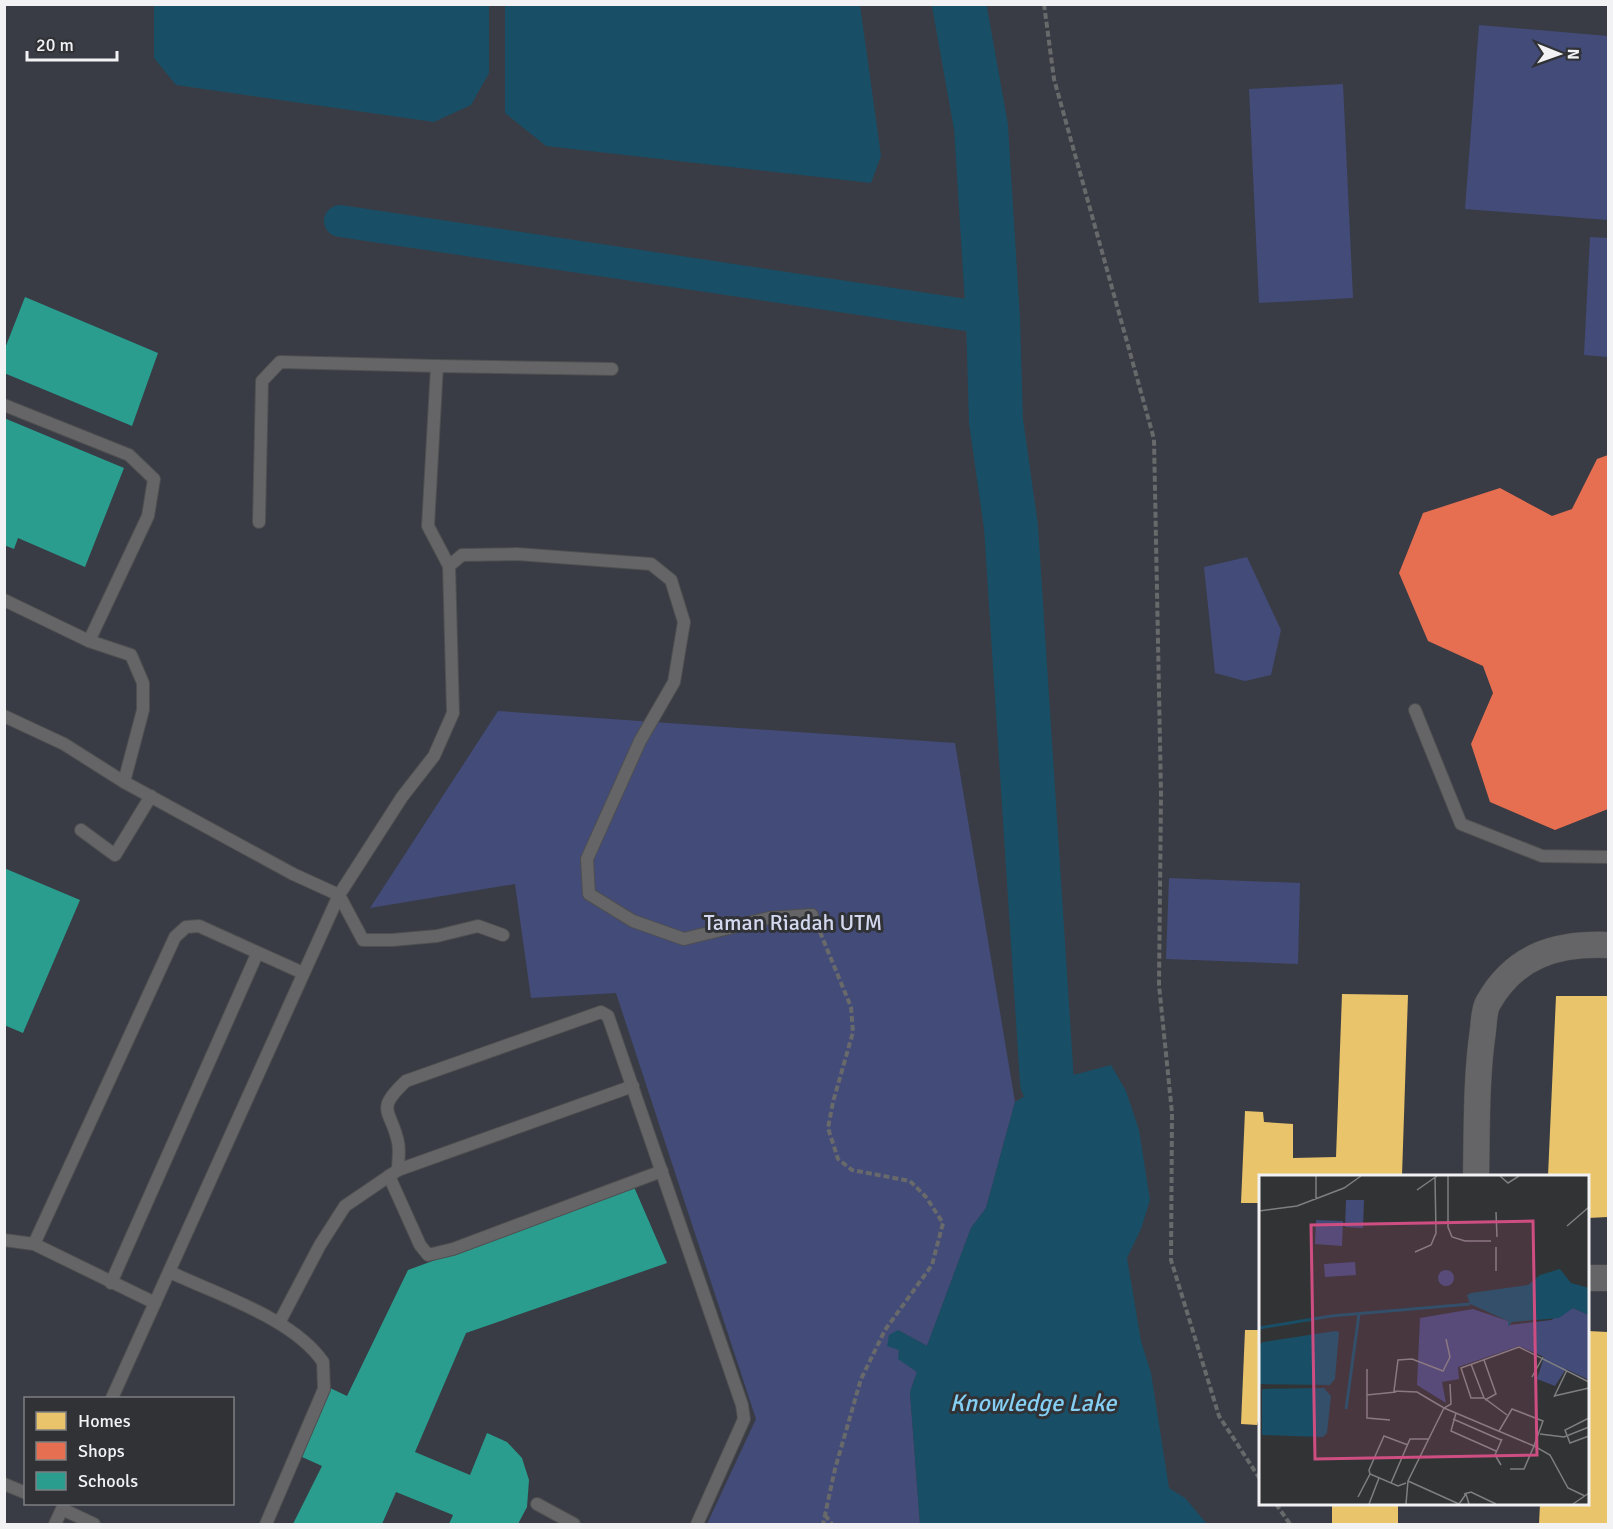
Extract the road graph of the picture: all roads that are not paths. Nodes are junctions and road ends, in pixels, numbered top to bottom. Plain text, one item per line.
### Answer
1 (437, 366) junction
2 (612, 369) dead end
3 (4, 405) edge
4 (259, 522) dead end
5 (449, 566) junction
6 (4, 600) edge
7 (89, 641) junction
8 (1415, 710) dead end
9 (4, 716) edge
10 (124, 782) junction
11 (151, 796) junction
12 (81, 831) dead end
13 (1608, 858) edge
14 (339, 895) junction
15 (812, 915) road end
16 (502, 935) dead end
17 (1608, 945) edge
18 (257, 954) junction
19 (303, 973) junction
20 (633, 1086) junction
21 (662, 1171) junction
22 (394, 1173) junction
23 (1476, 1175) edge
24 (4, 1240) edge
25 (34, 1244) junction
26 (170, 1272) junction
27 (1589, 1278) edge
28 (1608, 1278) edge
29 (111, 1283) junction
30 (155, 1303) junction
31 (279, 1323) junction
32 (112, 1397) edge
33 (4, 1484) edge
34 (24, 1492) edge
35 (537, 1504) dead end
36 (59, 1505) edge
37 (55, 1524) edge
38 (94, 1524) edge
39 (266, 1524) edge
40 (574, 1524) edge
41 (697, 1524) edge

1 - 2 lane
1 - 4 lane
1 - 5 lane
3 - 7 lane
5 - 14 lane
5 - 15 lane
6 - 7 lane
7 - 10 lane
8 - 13 lane
9 - 10 lane
10 - 11 lane
11 - 12 lane
11 - 14 lane
14 - 16 lane
14 - 19 lane
17 - 23 street
18 - 19 lane
18 - 25 lane
18 - 29 lane
19 - 26 lane
20 - 21 lane
20 - 22 lane
20 - 22 lane
21 - 22 lane
21 - 41 lane
22 - 31 lane
24 - 25 lane
25 - 29 lane
26 - 30 lane
26 - 31 lane
27 - 28 street
29 - 30 lane
30 - 32 lane
31 - 39 lane
33 - 34 lane
35 - 40 lane
36 - 37 lane
36 - 38 lane

